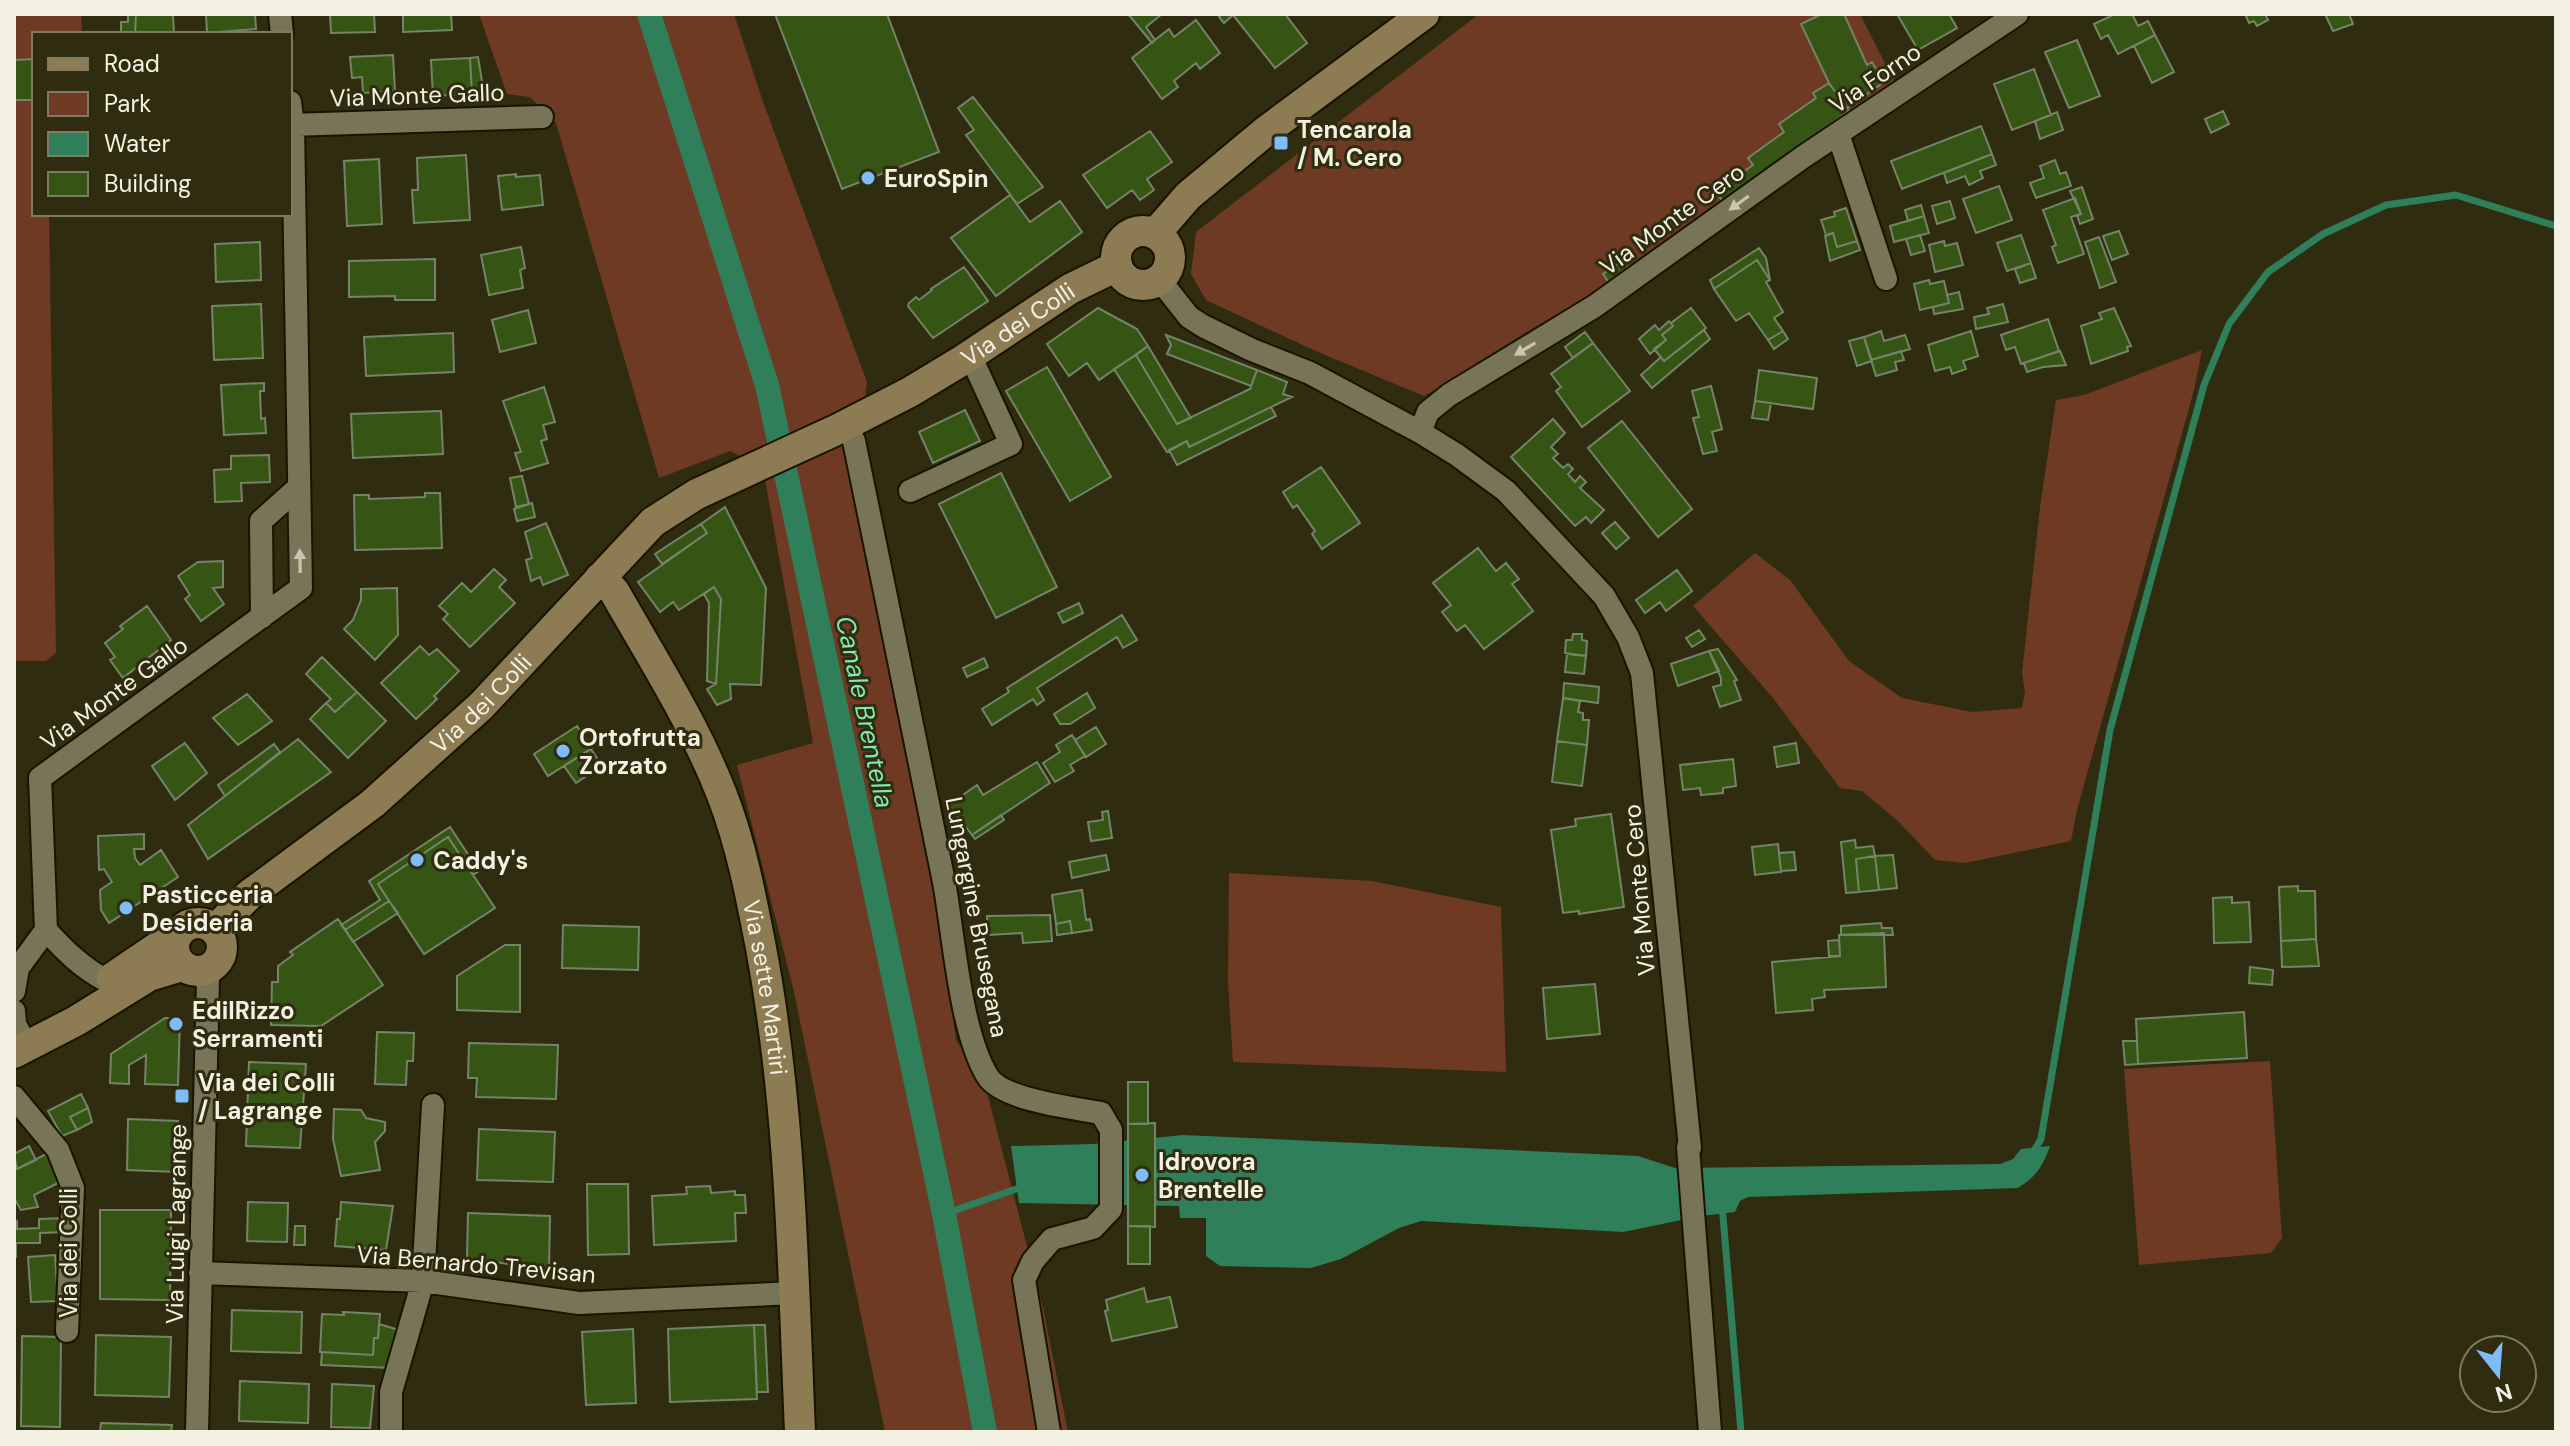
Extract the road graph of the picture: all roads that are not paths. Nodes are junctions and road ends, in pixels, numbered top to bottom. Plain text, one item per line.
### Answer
1 (1424, 14) edge
2 (2017, 14) edge
3 (542, 117) dead end
4 (292, 125) edge
5 (1838, 134) junction
6 (1803, 157) joint
7 (292, 170) edge
8 (1155, 234) junction
9 (1117, 266) junction
10 (1159, 279) junction
11 (1886, 279) dead end
12 (970, 355) junction
13 (840, 428) junction
14 (1420, 432) junction
15 (299, 487) junction
16 (910, 491) dead end
17 (600, 578) junction
18 (262, 617) junction
19 (46, 930) junction
20 (215, 930) junction
21 (177, 934) junction
22 (194, 968) junction
23 (107, 981) junction
24 (14, 991) edge
25 (14, 1011) edge
26 (24, 1046) edge
27 (14, 1097) edge
28 (433, 1105) dead end
29 (200, 1273) junction
30 (423, 1281) junction
31 (794, 1293) junction
32 (67, 1331) dead end
33 (197, 1432) edge
34 (391, 1432) edge
35 (800, 1432) edge
36 (1049, 1432) edge
37 (1710, 1432) edge

1 - 8 main road
2 - 5 street, Via Forno
3 - 4 street, Via Monte Gallo
5 - 6 street, Via Forno
5 - 11 street
6 -> 14 street, Via Monte Cero
7 - 15 street, Via Monte Gallo
8 - 9 main road
8 - 10 main road
9 - 10 main road
9 - 12 main road, Via dei Colli
10 - 14 street, Via Monte Cero
12 - 13 main road, Via dei Colli
12 - 16 street
13 - 17 main road, Via dei Colli
13 - 36 street, Lungargine Brusegana
14 - 37 street, Via Monte Cero
15 - 18 street
18 -> 15 street, Via Monte Gallo
17 - 20 main road, Via dei Colli
17 - 31 main road, Via sette Martiri
18 - 19 street, Via Monte Gallo
19 - 23 street
19 - 24 street
20 - 21 main road
20 - 22 main road
21 - 22 main road
21 - 23 main road
22 - 26 main road
22 - 29 street, Via Luigi Lagrange
23 - 26 main road
25 - 26 street
27 - 32 street, Via dei Colli
28 - 30 street
29 - 30 street, Via Bernardo Trevisan
29 - 33 street, Via Luigi Lagrange
30 - 31 street, Via Bernardo Trevisan
30 - 34 street
31 - 35 main road, Via sette Martiri

